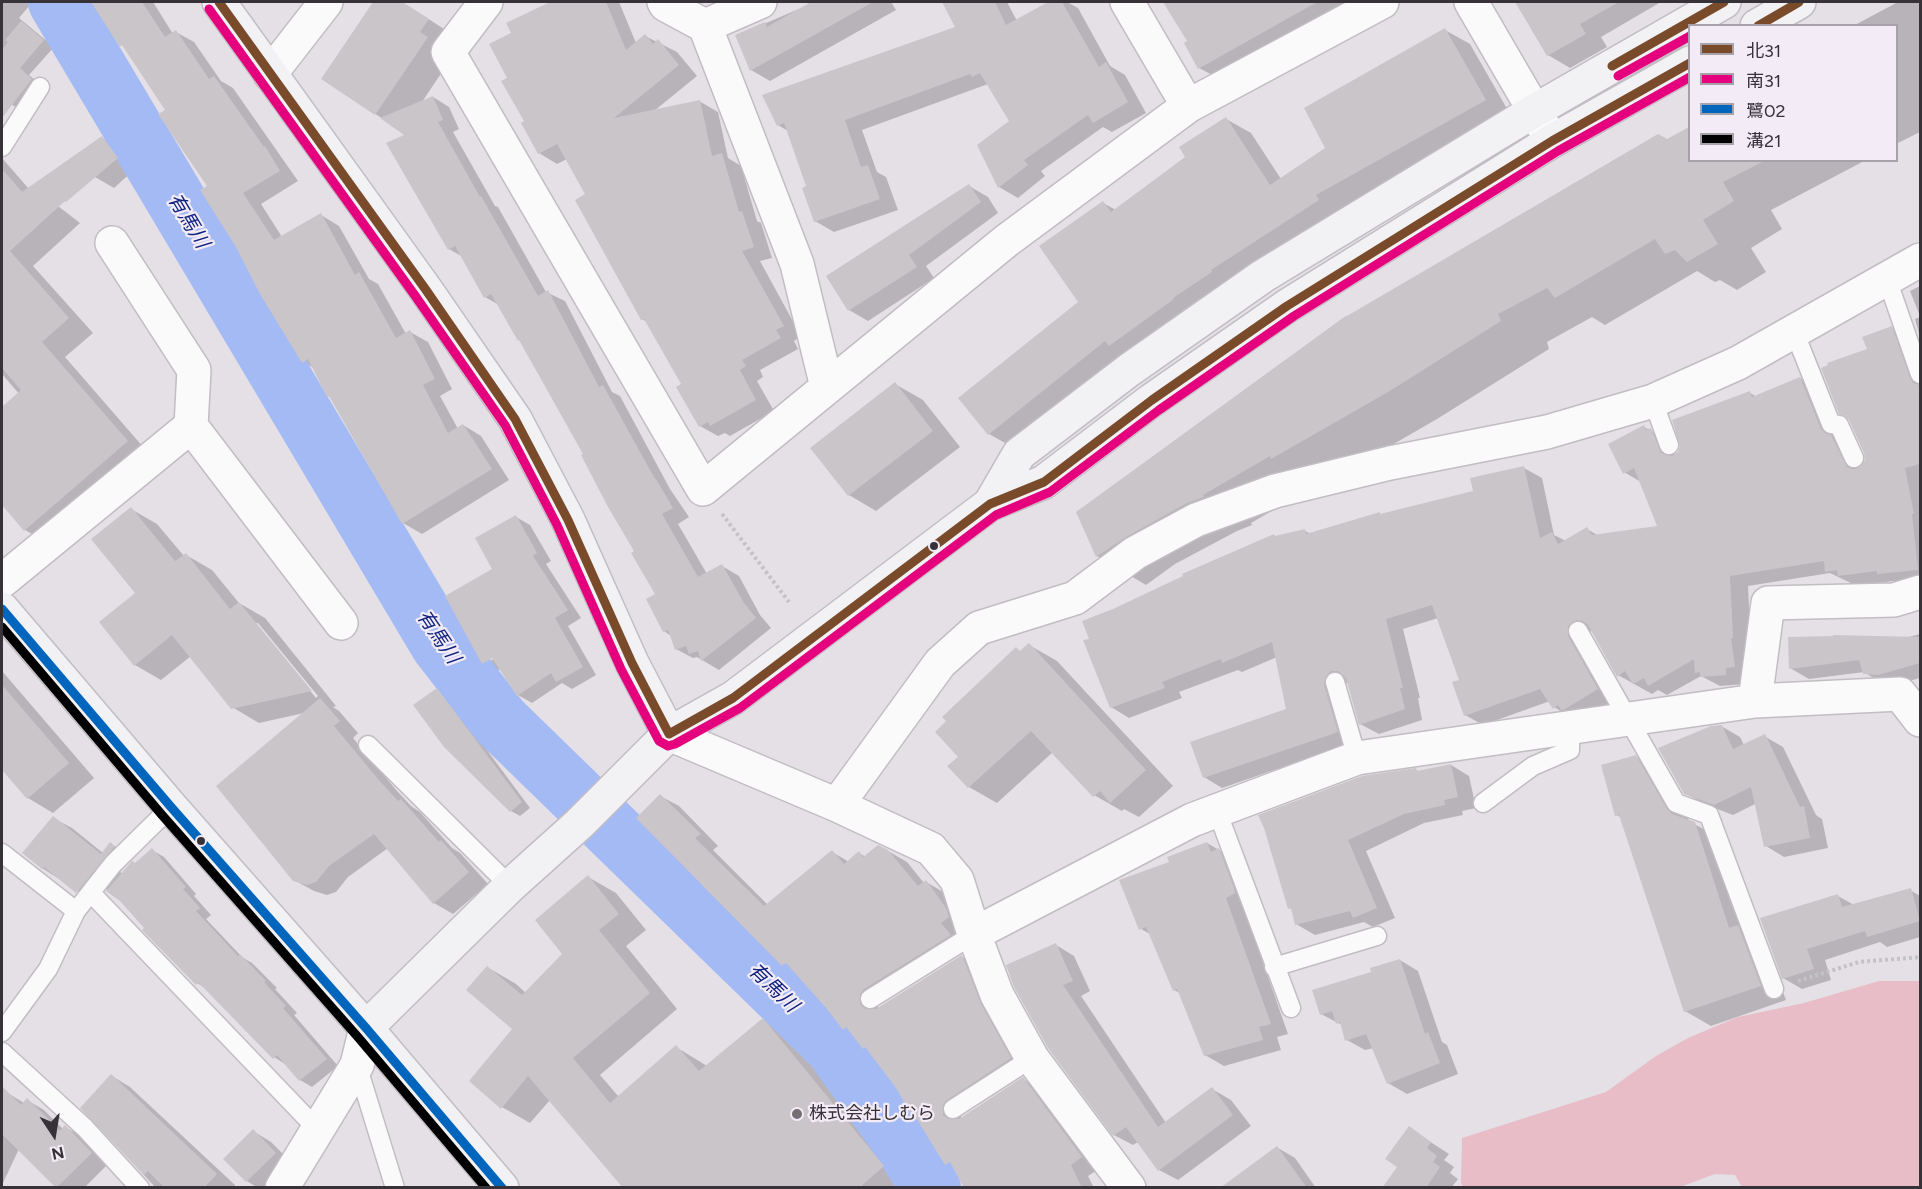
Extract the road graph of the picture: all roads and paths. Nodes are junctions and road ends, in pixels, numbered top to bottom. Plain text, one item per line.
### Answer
1 (219, 2) edge
2 (326, 2) edge
3 (486, 2) edge
4 (664, 2) edge
5 (760, 2) edge
6 (1127, 2) edge
7 (1382, 2) edge
8 (1472, 2) edge
9 (1724, 2) edge
10 (1799, 2) edge
11 (1760, 24) edge
12 (705, 26) junction
13 (1688, 64) edge
14 (270, 74) junction
15 (40, 87) dead end
16 (1188, 106) junction
17 (1534, 111) junction
18 (1552, 141) junction
19 (2, 147) edge
20 (112, 243) dead end
21 (1920, 260) edge
22 (1887, 279) junction
23 (1794, 331) junction
24 (1920, 374) edge
25 (827, 387) junction
26 (1653, 401) junction
27 (191, 426) junction
28 (1670, 445) dead end
29 (1854, 458) dead end
30 (703, 489) junction
31 (990, 504) junction
32 (2, 581) edge
33 (1920, 592) edge
34 (789, 602) dead end
35 (2, 609) edge
36 (341, 623) dead end
37 (1578, 631) dead end
38 (1335, 682) dead end
39 (1755, 701) junction
40 (1628, 720) junction
41 (1920, 720) edge
42 (1570, 727) junction
43 (669, 734) junction
44 (368, 745) dead end
45 (1357, 758) junction
46 (1483, 803) dead end
47 (837, 805) junction
48 (171, 807) junction
49 (1217, 811) junction
50 (2, 853) edge
51 (510, 886) junction
52 (91, 893) junction
53 (76, 911) junction
54 (974, 934) junction
55 (1377, 936) dead end
56 (1920, 957) edge
57 (1274, 967) junction
58 (1774, 989) joint
59 (870, 999) dead end
60 (1291, 1008) dead end
61 (366, 1028) junction
62 (2, 1032) edge
63 (2, 1052) edge
64 (1032, 1058) junction
65 (357, 1065) junction
66 (953, 1109) dead end
67 (318, 1130) junction
68 (140, 1188) edge
69 (282, 1188) edge
70 (395, 1188) edge
71 (502, 1188) edge
72 (1129, 1188) edge

1 - 14 street
2 - 14 street
3 - 30 street
4 - 12 street
5 - 12 street
6 - 16 street
7 - 16 street
8 - 17 street
9 - 17 street
10 - 11 street
12 - 25 street
13 - 18 street
14 - 43 street
15 - 19 lane
16 - 25 street
17 - 18 street
17 - 31 street
18 - 31 street
20 - 27 street
21 - 22 street
22 - 23 street
22 - 24 lane
23 - 26 street
23 - 29 lane
25 - 30 street
26 - 28 lane
26 - 47 street
27 - 32 street
27 - 36 street
30 - 34 path
31 - 43 street
33 - 39 street
35 - 48 street
37 - 40 lane
38 - 45 lane
39 - 40 street
39 - 41 street
40 - 42 street
40 - 58 lane
42 - 45 street
42 - 46 lane
43 - 47 street
43 - 51 street
44 - 51 lane
45 - 49 street
47 - 54 street
48 - 52 lane
48 - 61 street
49 - 54 street
49 - 57 lane
50 - 53 lane
51 - 61 street
52 - 53 lane
52 - 67 lane
53 - 62 lane
54 - 59 lane
54 - 64 street
55 - 57 lane
56 - 58 path
57 - 60 lane
61 - 65 street
61 - 71 street
63 - 68 lane
64 - 66 lane
64 - 72 street
65 - 67 street
65 - 70 lane
67 - 69 street

